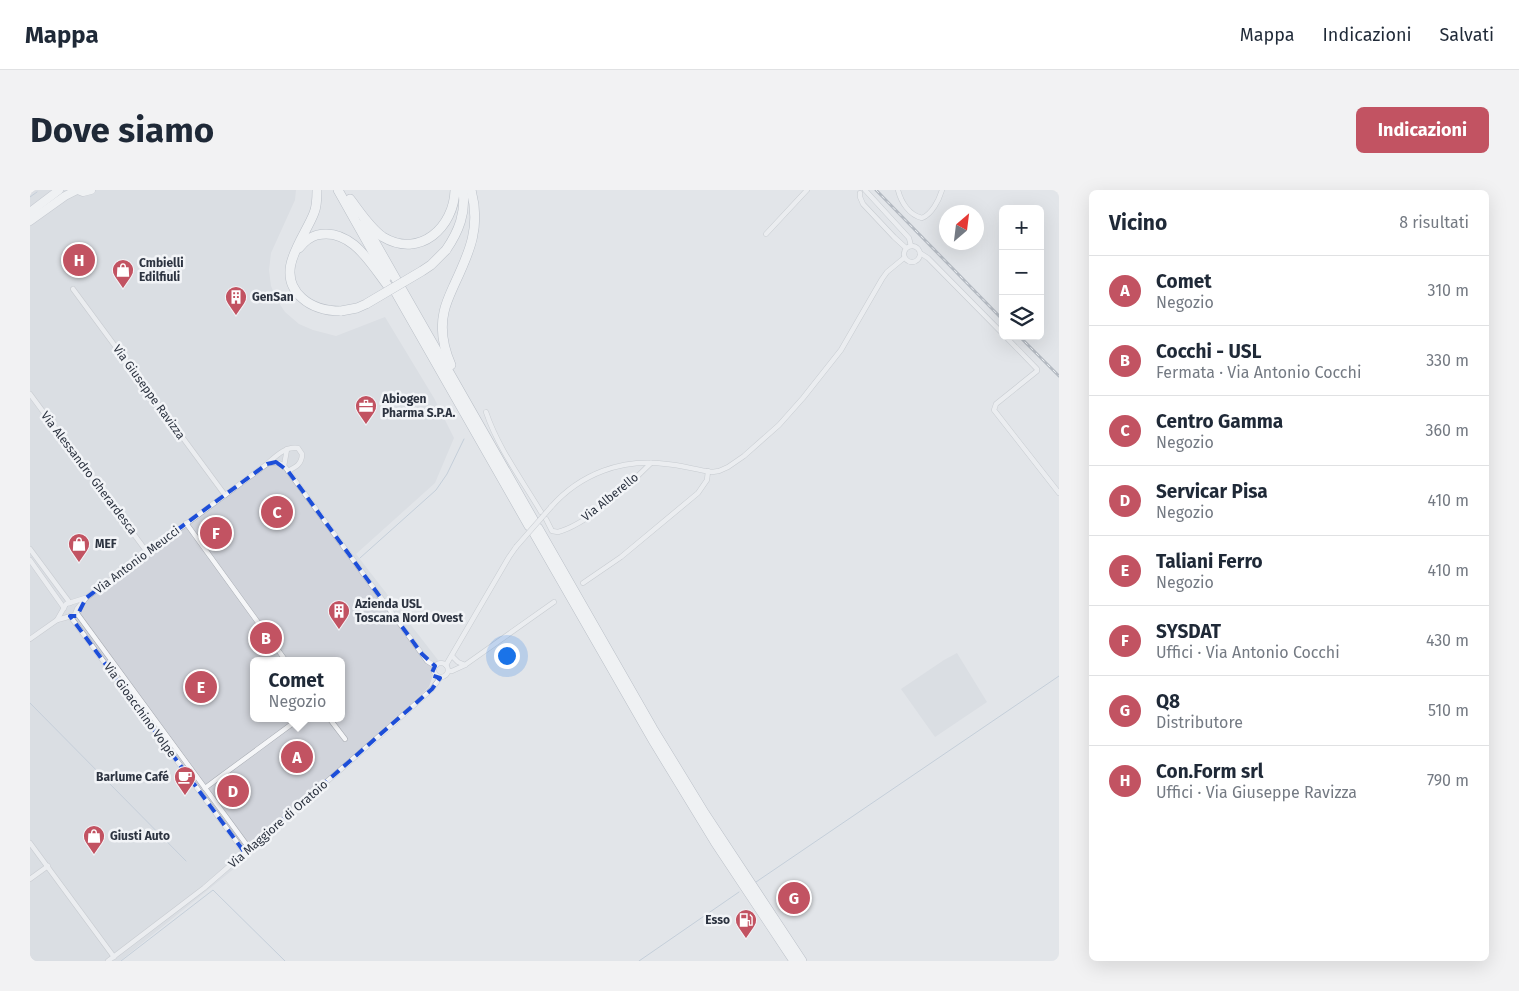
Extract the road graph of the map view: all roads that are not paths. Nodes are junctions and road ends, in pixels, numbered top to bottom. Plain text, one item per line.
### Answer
1 (59, 190) edge
2 (77, 190) edge
3 (91, 190) edge
4 (317, 190) edge
5 (338, 190) edge
6 (345, 190) edge
7 (455, 190) edge
8 (463, 190) edge
9 (471, 190) edge
10 (807, 190) edge
11 (898, 190) edge
12 (942, 190) edge
13 (863, 191) edge
14 (350, 199) junction
15 (30, 212) edge
16 (30, 221) edge
17 (766, 234) dead end
18 (909, 247) junction
19 (920, 253) junction
20 (904, 258) junction
21 (292, 259) junction
22 (394, 287) junction
23 (73, 289) dead end
24 (999, 330) edge
25 (1009, 340) edge
26 (30, 394) edge
27 (468, 404) junction
28 (486, 412) dead end
29 (287, 449) junction
30 (651, 463) junction
31 (267, 464) junction
32 (286, 469) junction
33 (708, 471) junction
34 (1059, 493) edge
35 (225, 495) junction
36 (542, 512) dead end
37 (546, 519) dead end
38 (186, 523) junction
39 (534, 527) junction
40 (30, 549) edge
41 (147, 552) junction
42 (30, 560) edge
43 (583, 583) dead end
44 (86, 598) junction
45 (554, 602) dead end
46 (71, 603) junction
47 (64, 608) junction
48 (77, 611) junction
49 (69, 616) junction
50 (57, 620) junction
51 (30, 639) edge
52 (452, 656) junction
53 (283, 657) edge
54 (446, 665) junction
55 (465, 665) junction
56 (435, 666) junction
57 (448, 671) junction
58 (440, 678) junction
59 (295, 722) edge
60 (332, 722) edge
61 (345, 740) dead end
62 (205, 788) junction
63 (30, 842) edge
64 (250, 848) junction
65 (245, 853) junction
66 (48, 866) junction
67 (30, 879) edge
68 (114, 956) junction
69 (108, 961) edge
70 (794, 961) edge
71 (802, 961) edge

1 - 15 main road
2 - 3 main road
2 - 16 main road
4 - 21 highway
5 - 22 highway
6 - 14 highway
7 - 14 highway
8 - 21 highway, bridge
9 - 27 highway
10 - 17 street
11 - 12 street
13 - 18 street
13 - 18 street
14 - 22 highway
18 - 19 street
18 - 20 street
19 - 20 street
19 - 24 street
20 - 33 street
21 - 22 highway
22 - 27 highway
22 - 39 highway
23 - 35 street, Via Giuseppe Ravizza
25 - 34 street
26 - 41 street, Via Alessandro Gherardesca
27 - 39 highway
28 - 36 street
29 - 31 street, Via Antonio Meucci
29 - 32 street
29 - 32 street
30 - 33 street
30 - 37 street, Via Alberello
30 - 52 street, bridge
31 - 32 street
31 - 35 street, Via Antonio Meucci
32 - 56 street
33 - 43 street
35 - 38 street, Via Antonio Meucci
38 - 41 street, Via Antonio Meucci
38 - 53 street
39 - 70 highway
39 - 71 highway
40 - 46 street
41 - 44 street, Via Antonio Meucci
42 - 47 street
44 - 46 street, Via Antonio Meucci
44 - 48 street, Via Antonio Meucci
45 - 55 street, Via Maggiore di Oratoio
46 - 47 street, Via Antonio Meucci
46 - 48 street
47 - 49 street
47 - 50 street, Via Antonio Meucci
48 - 49 street, Via Antonio Meucci
48 - 62 street, Via Gioacchino Volpe
49 - 50 street, Via Antonio Meucci
49 - 65 street, Via Gioacchino Volpe
50 - 51 street, Via Antonio Meucci
52 - 54 street
52 - 55 street
54 - 56 street
54 - 57 street
55 - 57 street, Via Maggiore di Oratoio
56 - 58 street
57 - 58 street, Via Maggiore di Oratoio
58 - 64 street, Via Maggiore di Oratoio
59 - 62 street
60 - 61 street
62 - 64 street, Via Gioacchino Volpe
63 - 66 street
64 - 65 street, Via Maggiore di Oratoio
65 - 68 street, Via Maggiore di Oratoio
66 - 67 street
66 - 68 street
68 - 69 street, Via Maggiore di Oratoio

